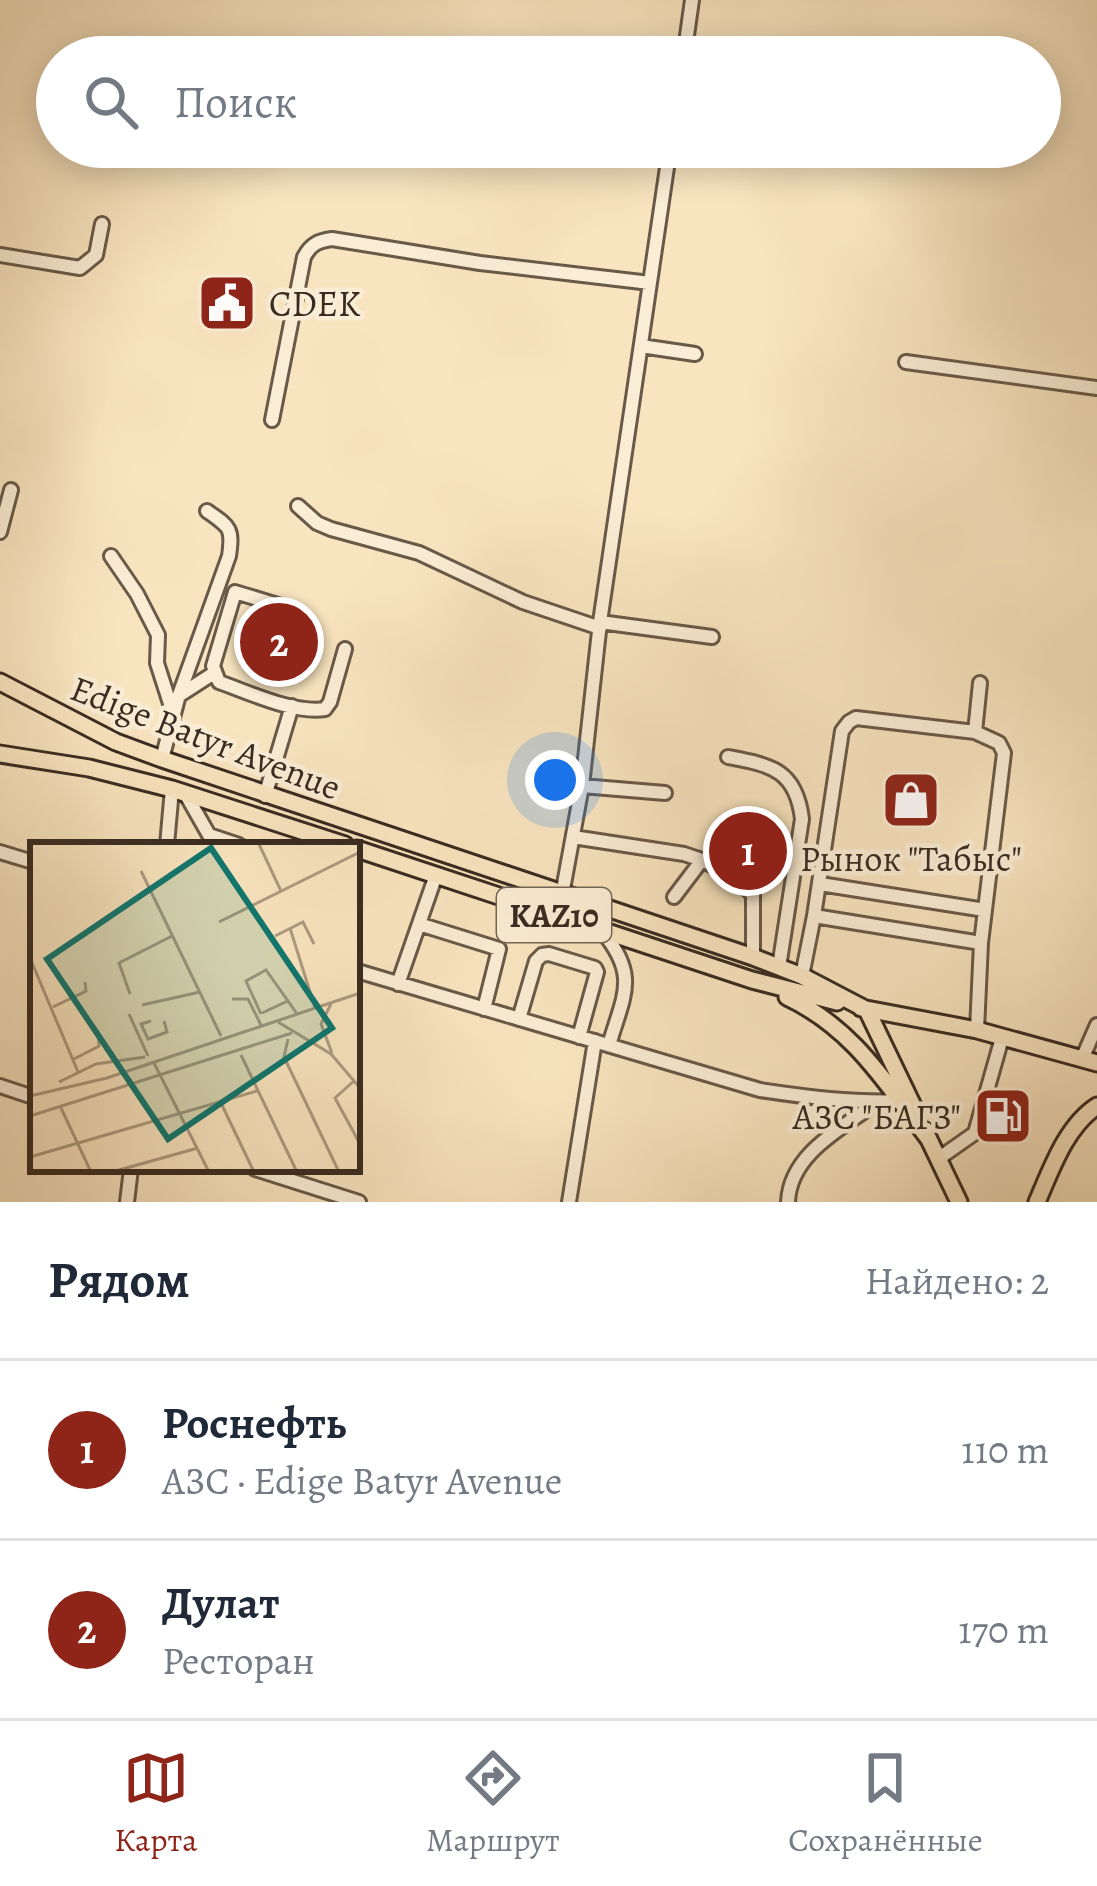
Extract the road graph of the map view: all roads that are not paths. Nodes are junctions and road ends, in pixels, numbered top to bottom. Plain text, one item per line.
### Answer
1 (692, 0) edge
2 (687, 36) edge
3 (667, 168) edge
4 (102, 224) dead end
5 (0, 255) edge
6 (650, 283) junction
7 (641, 346) junction
8 (695, 354) dead end
9 (906, 362) dead end
10 (1097, 388) edge
11 (272, 420) dead end
12 (11, 490) dead end
13 (298, 506) dead end
14 (207, 511) dead end
15 (0, 532) edge
16 (111, 556) dead end
17 (291, 608) dead end
18 (600, 625) junction
19 (712, 637) dead end
20 (345, 649) dead end
21 (214, 673) junction
22 (0, 682) edge
23 (980, 683) dead end
24 (179, 695) junction
25 (292, 706) junction
26 (174, 717) junction
27 (975, 732) junction
28 (0, 754) edge
29 (728, 757) dead end
30 (163, 759) junction
31 (581, 786) junction
32 (178, 790) junction
33 (665, 793) dead end
34 (265, 796) junction
35 (573, 837) junction
36 (168, 842) edge
37 (230, 842) edge
38 (336, 842) edge
39 (756, 843) dead end
40 (0, 852) edge
41 (360, 852) edge
42 (753, 859) dead end
43 (702, 860) junction
44 (30, 861) edge
45 (721, 868) junction
46 (436, 875) junction
47 (820, 884) junction
48 (562, 895) junction
49 (753, 895) junction
50 (674, 897) dead end
51 (985, 910) junction
52 (814, 916) junction
53 (419, 924) junction
54 (601, 930) junction
55 (981, 943) junction
56 (752, 957) junction
57 (779, 968) junction
58 (360, 972) edge
59 (802, 976) junction
60 (752, 980) junction
61 (398, 984) junction
62 (484, 1009) junction
63 (867, 1010) junction
64 (519, 1019) junction
65 (1097, 1025) edge
66 (976, 1030) junction
67 (579, 1037) junction
68 (1002, 1038) junction
69 (602, 1043) junction
70 (1090, 1061) edge
71 (0, 1086) edge
72 (30, 1096) edge
73 (899, 1101) junction
74 (877, 1102) junction
75 (1097, 1106) edge
76 (928, 1138) junction
77 (938, 1159) junction
78 (131, 1172) edge
79 (264, 1172) edge
80 (127, 1202) edge
81 (356, 1202) edge
82 (569, 1202) edge
83 (788, 1202) edge
84 (959, 1202) edge
85 (1037, 1202) edge

1 - 2 street
3 - 6 street
4 - 5 street
6 - 7 street
6 - 11 street
7 - 8 street
7 - 18 street
9 - 10 street
12 - 15 street
13 - 18 street
14 - 24 street
16 - 26 street
17 - 21 street
18 - 19 street
18 - 31 street
20 - 25 street
21 - 24 street
21 - 25 street
22 - 30 main road, Edige Batyr Avenue / KAZ10
23 - 27 street
24 - 26 street
25 - 34 street
26 - 30 street
27 - 47 street
27 - 51 street
28 - 32 main road, Edige Batyr Avenue
29 - 57 street
30 - 34 main road, Edige Batyr Avenue / KAZ10
31 - 33 street
31 - 35 street
32 - 36 street
32 - 37 street
32 - 38 main road, Edige Batyr Avenue
34 - 48 main road, Edige Batyr Avenue / KAZ10
35 - 43 street
35 - 48 street
39 - 45 street
40 - 44 street
41 - 46 main road, Edige Batyr Avenue / KAZ10
42 - 49 street
43 - 45 street
43 - 50 street
45 - 49 street
46 - 53 street
46 - 54 main road, Edige Batyr Avenue / KAZ10
47 - 51 street
47 - 52 street
48 - 56 main road, Edige Batyr Avenue / KAZ10
49 - 56 street
51 - 55 street
52 - 55 street
52 - 59 street
53 - 61 street
53 - 62 street
54 - 60 main road, Edige Batyr Avenue / KAZ10
54 - 69 street
55 - 66 street
56 - 57 main road, Edige Batyr Avenue / KAZ10
57 - 59 main road, Edige Batyr Avenue / KAZ10
58 - 61 street
59 - 63 main road, Edige Batyr Avenue / KAZ10
60 - 63 main road, Edige Batyr Avenue
60 - 73 main road, KAZ10
61 - 62 street
62 - 64 street
63 - 66 main road, Edige Batyr Avenue
63 - 76 main road, KAZ10
64 - 67 street
64 - 67 street
65 - 70 street
66 - 68 main road, Edige Batyr Avenue
67 - 69 street
68 - 70 main road, Edige Batyr Avenue
68 - 77 street
69 - 74 street
69 - 82 street
71 - 72 street
73 - 74 street
73 - 76 main road, KAZ10
74 - 83 street
75 - 85 main road
76 - 77 main road, KAZ10
77 - 84 main road, KAZ10
78 - 80 street
79 - 81 street

